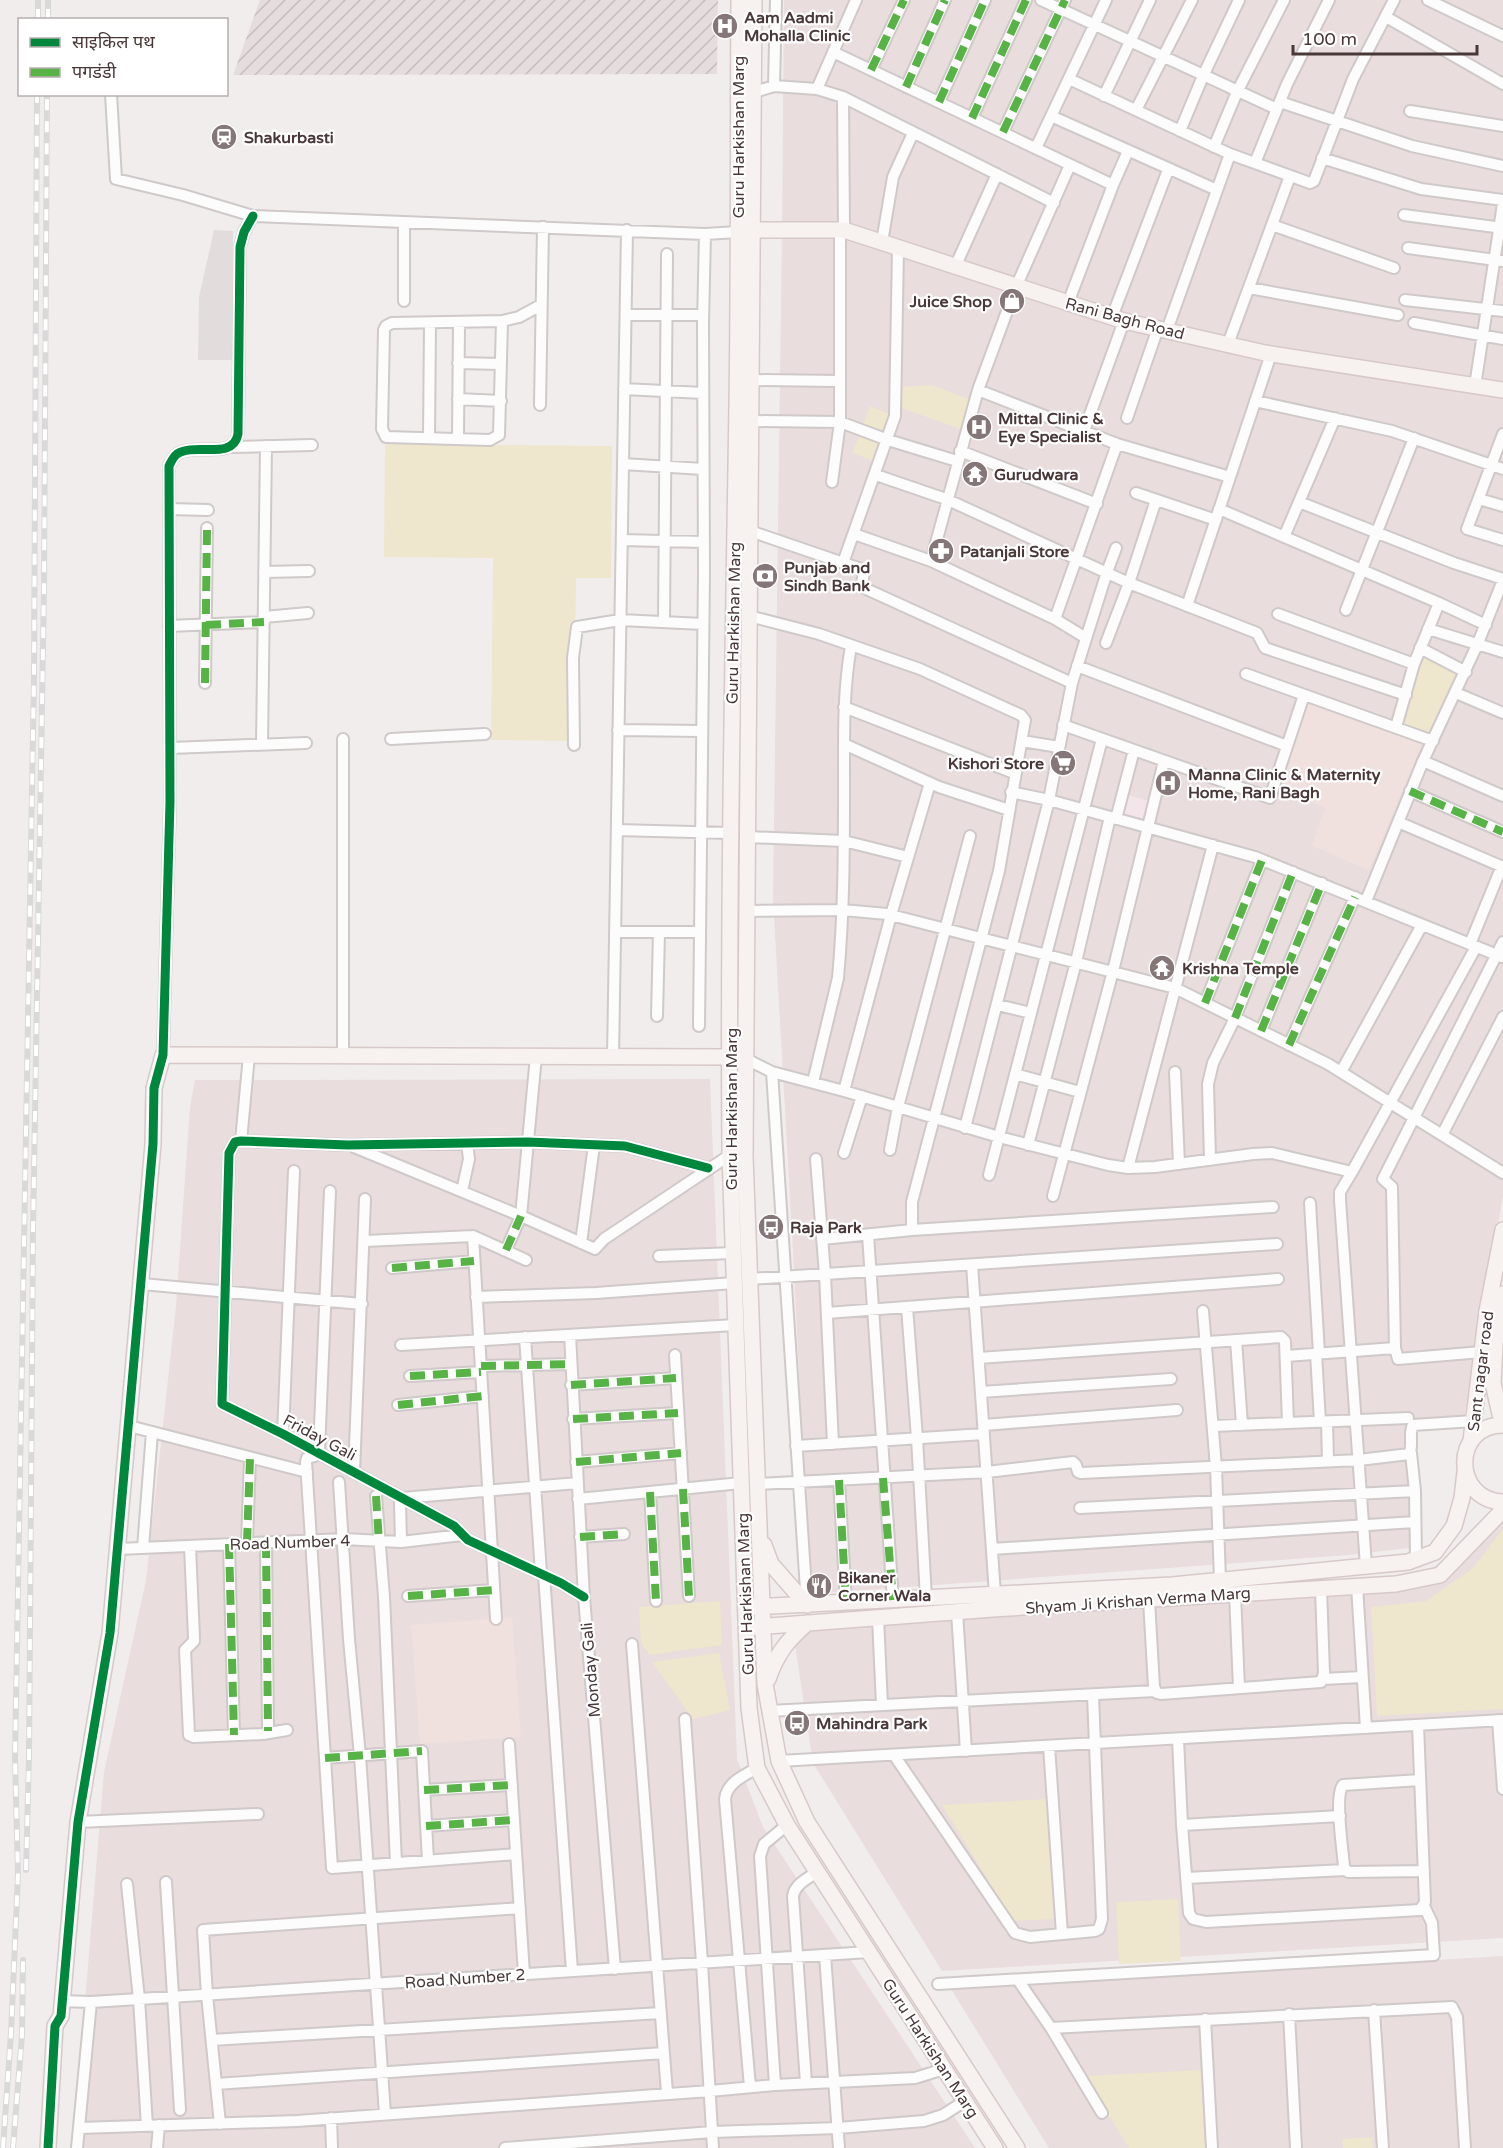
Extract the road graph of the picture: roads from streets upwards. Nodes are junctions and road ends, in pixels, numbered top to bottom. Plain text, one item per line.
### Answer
1 (739, 0) edge
2 (754, 0) edge
3 (776, 0) edge
4 (856, 0) edge
5 (904, 0) edge
6 (945, 0) edge
7 (985, 0) edge
8 (1026, 0) edge
9 (1041, 0) edge
10 (1106, 0) edge
11 (1150, 0) edge
12 (1192, 0) edge
13 (1239, 0) edge
14 (1284, 0) edge
15 (1329, 0) edge
16 (1394, 0) edge
17 (1436, 2) edge
18 (1063, 5) edge
19 (1386, 17) junction
20 (1094, 25) junction
21 (1503, 36) edge
22 (1130, 42) junction
23 (832, 52) junction
24 (1164, 57) junction
25 (870, 70) junction
26 (1203, 76) junction
27 (1069, 79) junction
28 (1503, 84) edge
29 (774, 86) junction
30 (906, 87) junction
31 (817, 89) junction
32 (753, 92) junction
33 (1237, 92) junction
34 (111, 96) edge
35 (738, 96) junction
36 (1104, 96) junction
37 (843, 97) junction
38 (939, 102) junction
39 (1278, 105) junction
40 (1136, 110) junction
41 (1410, 111) dead end
42 (1051, 116) junction
43 (972, 118) junction
44 (1336, 121) junction
45 (1503, 126) edge
46 (1180, 131) junction
47 (1002, 132) junction
48 (913, 134) junction
49 (1214, 147) junction
50 (1036, 148) junction
51 (1128, 152) junction
52 (1230, 154) junction
53 (1322, 158) junction
54 (1255, 164) junction
55 (1070, 165) junction
56 (1503, 166) edge
57 (1168, 170) junction
58 (997, 174) junction
59 (1290, 176) junction
60 (1113, 185) junction
61 (1217, 190) junction
62 (1503, 202) edge
63 (1054, 203) junction
64 (1404, 215) dead end
65 (253, 216) junction
66 (404, 222) junction
67 (1272, 225) junction
68 (543, 227) junction
69 (1501, 227) edge
70 (627, 230) junction
71 (842, 230) junction
72 (745, 231) junction
73 (705, 234) junction
74 (882, 242) junction
75 (898, 248) junction
76 (1408, 248) dead end
77 (667, 254) dead end
78 (1499, 261) edge
79 (955, 267) junction
80 (1394, 268) dead end
81 (1016, 287) junction
82 (1249, 288) junction
83 (1405, 300) dead end
84 (404, 301) dead end
85 (1068, 303) junction
86 (541, 305) junction
87 (1486, 309) junction
88 (1503, 311) edge
89 (626, 315) junction
90 (666, 315) junction
91 (703, 315) junction
92 (1398, 315) dead end
93 (1118, 319) junction
94 (502, 321) junction
95 (459, 322) junction
96 (430, 323) junction
97 (1414, 323) dead end
98 (1162, 329) junction
99 (1483, 337) junction
100 (1503, 339) edge
101 (1228, 344) junction
102 (1271, 354) junction
103 (458, 363) junction
104 (501, 364) junction
105 (752, 380) junction
106 (839, 381) junction
107 (1475, 386) junction
108 (624, 389) junction
109 (978, 390) junction
110 (1503, 390) edge
111 (666, 391) junction
112 (703, 393) junction
113 (458, 399) junction
114 (501, 400) junction
115 (1255, 401) junction
116 (540, 405) dead end
117 (1127, 418) dead end
118 (1335, 418) junction
119 (751, 421) junction
120 (840, 422) junction
121 (1084, 431) junction
122 (1503, 434) edge
123 (429, 438) junction
124 (458, 438) junction
125 (1414, 438) junction
126 (888, 440) junction
127 (1118, 444) junction
128 (312, 445) dead end
129 (266, 446) junction
130 (231, 447) junction
131 (959, 456) junction
132 (623, 464) junction
133 (1491, 464) junction
134 (665, 466) junction
135 (704, 468) junction
136 (1503, 469) edge
137 (876, 475) junction
138 (1230, 477) junction
139 (832, 482) dead end
140 (1136, 493) dead end
141 (946, 499) junction
142 (1479, 499) junction
143 (1156, 500) junction
144 (1299, 502) junction
145 (1096, 504) junction
146 (1503, 506) edge
147 (169, 509) junction
148 (208, 510) dead end
149 (1218, 515) junction
150 (207, 528) dead end
151 (750, 531) junction
152 (1378, 532) junction
153 (854, 534) junction
154 (1284, 537) junction
155 (622, 540) junction
156 (1503, 540) edge
157 (666, 541) junction
158 (704, 542) junction
159 (1116, 548) dead end
160 (1076, 558) junction
161 (931, 561) junction
162 (843, 563) junction
163 (309, 570) dead end
164 (1363, 570) junction
165 (264, 572) junction
166 (1107, 572) junction
167 (1503, 579) edge
168 (1129, 583) junction
169 (1439, 603) junction
170 (1187, 606) junction
171 (1498, 609) edge
172 (1346, 610) dead end
173 (308, 613) dead end
174 (1278, 614) dead end
175 (750, 616) junction
176 (1055, 619) junction
177 (264, 620) junction
178 (620, 620) junction
179 (664, 622) junction
180 (704, 624) junction
181 (206, 625) junction
182 (1486, 625) junction
183 (169, 626) junction
184 (1428, 628) junction
185 (1086, 638) junction
186 (1106, 643) dead end
187 (1478, 643) junction
188 (851, 646) junction
189 (1420, 648) junction
190 (1503, 652) edge
191 (1414, 664) junction
192 (1077, 666) junction
193 (1466, 672) junction
194 (1246, 674) dead end
195 (205, 683) dead end
196 (1072, 683) junction
197 (1456, 693) junction
198 (1406, 694) junction
199 (1305, 695) junction
200 (844, 707) junction
201 (1503, 713) edge
202 (1063, 725) junction
203 (1396, 727) junction
204 (618, 730) junction
205 (702, 731) junction
206 (485, 734) dead end
207 (343, 739) dead end
208 (391, 739) dead end
209 (1102, 739) junction
210 (1022, 741) junction
211 (1433, 741) junction
212 (306, 743) dead end
213 (262, 744) junction
214 (844, 744) junction
215 (574, 745) dead end
216 (1287, 746) junction
217 (1059, 747) junction
218 (170, 748) junction
219 (1134, 750) junction
220 (1164, 761) junction
221 (1423, 761) junction
222 (1014, 773) junction
223 (930, 783) junction
224 (1410, 791) junction
225 (1011, 792) junction
226 (1503, 796) edge
227 (1049, 800) junction
228 (1008, 810) junction
229 (1083, 810) junction
230 (1113, 818) junction
231 (1398, 822) junction
232 (1148, 827) junction
233 (616, 830) junction
234 (701, 832) junction
235 (1503, 832) edge
236 (730, 833) junction
237 (970, 836) dead end
238 (748, 837) junction
239 (844, 841) junction
240 (1213, 845) junction
241 (908, 857) junction
242 (1262, 860) junction
243 (1502, 866) edge
244 (1293, 872) junction
245 (1322, 883) junction
246 (1355, 897) junction
247 (1366, 901) junction
248 (843, 910) junction
249 (747, 911) junction
250 (891, 915) junction
251 (1422, 925) junction
252 (945, 929) junction
253 (615, 932) junction
254 (659, 932) junction
255 (699, 932) junction
256 (981, 938) junction
257 (1503, 942) edge
258 (1473, 945) junction
259 (1013, 946) junction
260 (1047, 955) junction
261 (1500, 956) edge
262 (1076, 962) junction
263 (1113, 971) junction
264 (1175, 988) junction
265 (1205, 1003) junction
266 (998, 1005) junction
267 (1031, 1013) junction
268 (657, 1016) dead end
269 (1503, 1017) edge
270 (1235, 1018) junction
271 (699, 1026) dead end
272 (1261, 1030) junction
273 (746, 1042) junction
274 (1289, 1045) junction
275 (163, 1055) junction
276 (249, 1055) junction
277 (729, 1055) junction
278 (343, 1056) junction
279 (536, 1056) junction
280 (613, 1057) junction
281 (746, 1063) junction
282 (771, 1072) junction
283 (1175, 1072) dead end
284 (1341, 1072) junction
285 (1015, 1074) junction
286 (813, 1082) junction
287 (1045, 1082) junction
288 (844, 1091) junction
289 (1080, 1092) junction
290 (862, 1096) junction
291 (1390, 1102) junction
292 (898, 1107) junction
293 (1413, 1117) junction
294 (933, 1119) junction
295 (965, 1128) junction
296 (1442, 1135) junction
297 (999, 1137) junction
298 (241, 1141) junction
299 (528, 1142) junction
300 (467, 1143) junction
301 (348, 1145) junction
302 (594, 1145) junction
303 (1028, 1145) junction
304 (890, 1150) dead end
305 (844, 1153) dead end
306 (1064, 1154) junction
307 (730, 1155) junction
308 (816, 1160) dead end
309 (1210, 1160) junction
310 (1179, 1164) junction
311 (708, 1168) junction
312 (1128, 1168) junction
313 (294, 1171) dead end
314 (1352, 1172) junction
315 (1503, 1173) edge
316 (989, 1174) dead end
317 (330, 1191) dead end
318 (462, 1191) junction
319 (1053, 1196) dead end
320 (365, 1199) dead end
321 (1310, 1203) dead end
322 (1273, 1207) dead end
323 (521, 1215) junction
324 (912, 1230) junction
325 (1503, 1230) edge
326 (868, 1235) junction
327 (473, 1236) junction
328 (822, 1239) junction
329 (365, 1241) junction
330 (581, 1243) junction
331 (1277, 1244) dead end
332 (506, 1250) junction
333 (733, 1253) junction
334 (659, 1256) dead end
335 (526, 1260) dead end
336 (474, 1261) junction
337 (972, 1265) junction
338 (392, 1268) dead end
339 (872, 1272) junction
340 (825, 1275) junction
341 (786, 1278) junction
342 (750, 1279) junction
343 (1278, 1279) dead end
344 (734, 1283) junction
345 (142, 1284) junction
346 (226, 1292) junction
347 (1503, 1294) edge
348 (289, 1297) junction
349 (476, 1297) junction
350 (325, 1300) junction
351 (975, 1303) junction
352 (362, 1304) junction
353 (907, 1307) junction
354 (874, 1308) junction
355 (1203, 1311) dead end
356 (827, 1313) junction
357 (735, 1325) junction
358 (570, 1335) junction
359 (525, 1337) junction
360 (479, 1340) junction
361 (1236, 1340) junction
362 (1205, 1342) junction
363 (401, 1345) dead end
364 (1395, 1348) junction
365 (1351, 1350) junction
366 (1482, 1352) junction
367 (1318, 1353) junction
368 (675, 1354) dead end
369 (1286, 1356) junction
370 (979, 1358) junction
371 (571, 1364) junction
372 (526, 1365) junction
373 (481, 1369) junction
374 (1493, 1372) junction
375 (410, 1376) dead end
376 (676, 1378) junction
377 (1172, 1379) dead end
378 (572, 1385) junction
379 (1503, 1386) edge
380 (981, 1392) junction
381 (483, 1396) junction
382 (398, 1405) dead end
383 (1177, 1410) dead end
384 (678, 1413) junction
385 (1503, 1417) edge
386 (1408, 1418) dead end
387 (573, 1419) junction
388 (1356, 1420) junction
389 (1474, 1421) junction
390 (1323, 1422) junction
391 (1288, 1423) junction
392 (1242, 1425) junction
393 (1503, 1425) edge
394 (129, 1426) junction
395 (1213, 1426) junction
396 (984, 1430) junction
397 (152, 1432) junction
398 (283, 1434) junction
399 (917, 1438) junction
400 (880, 1441) junction
401 (1471, 1441) junction
402 (833, 1444) junction
403 (796, 1446) junction
404 (318, 1451) junction
405 (681, 1453) junction
406 (1411, 1453) junction
407 (250, 1458) junction
408 (1359, 1460) junction
409 (1328, 1461) junction
410 (576, 1462) junction
411 (1216, 1467) junction
412 (307, 1472) junction
413 (354, 1472) junction
414 (987, 1472) junction
415 (1465, 1472) junction
416 (919, 1476) junction
417 (883, 1478) junction
418 (839, 1480) junction
419 (339, 1482) dead end
420 (799, 1482) junction
421 (577, 1483) junction
422 (741, 1484) junction
423 (758, 1485) junction
424 (534, 1487) junction
425 (683, 1489) junction
426 (489, 1491) junction
427 (1415, 1491) junction
428 (650, 1492) junction
429 (1362, 1495) junction
430 (376, 1496) dead end
431 (401, 1498) junction
432 (578, 1499) junction
433 (1216, 1501) junction
434 (1503, 1502) edge
435 (1080, 1508) dead end
436 (1503, 1510) edge
437 (1415, 1522) junction
438 (1363, 1525) junction
439 (760, 1530) junction
440 (624, 1534) dead end
441 (462, 1535) junction
442 (1218, 1535) junction
443 (580, 1538) junction
444 (344, 1539) junction
445 (310, 1540) junction
446 (379, 1542) junction
447 (401, 1542) junction
448 (247, 1543) junction
449 (266, 1543) junction
450 (229, 1544) junction
451 (190, 1546) junction
452 (143, 1548) junction
453 (118, 1549) junction
454 (992, 1549) junction
455 (492, 1550) junction
456 (1416, 1559) junction
457 (1366, 1566) junction
458 (543, 1574) junction
459 (1220, 1580) junction
460 (1357, 1586) junction
461 (1321, 1589) junction
462 (495, 1590) junction
463 (995, 1594) junction
464 (1235, 1594) junction
465 (408, 1596) dead end
466 (689, 1596) dead end
467 (584, 1597) junction
468 (926, 1598) junction
469 (893, 1600) junction
470 (1149, 1600) junction
471 (656, 1601) dead end
472 (846, 1602) junction
473 (807, 1605) junction
474 (762, 1607) junction
475 (745, 1608) junction
476 (957, 1612) junction
477 (878, 1618) junction
478 (496, 1619) dead end
479 (807, 1623) junction
480 (763, 1626) junction
481 (746, 1628) junction
482 (632, 1644) dead end
483 (1362, 1677) junction
484 (1323, 1678) junction
485 (765, 1684) junction
486 (1239, 1689) junction
487 (1155, 1691) junction
488 (1093, 1695) junction
489 (963, 1702) junction
490 (882, 1705) junction
491 (769, 1711) junction
492 (685, 1719) dead end
493 (1500, 1720) edge
494 (1418, 1725) junction
495 (1366, 1728) junction
496 (287, 1730) dead end
497 (268, 1731) junction
498 (234, 1735) junction
499 (1178, 1739) junction
500 (1095, 1743) junction
501 (509, 1744) dead end
502 (1049, 1746) junction
503 (966, 1751) junction
504 (391, 1754) junction
505 (894, 1755) junction
506 (360, 1756) junction
507 (325, 1758) junction
508 (779, 1761) junction
509 (758, 1768) junction
510 (1502, 1770) edge
511 (1420, 1780) junction
512 (512, 1785) junction
513 (1503, 1789) edge
514 (424, 1791) junction
515 (258, 1814) dead end
516 (1340, 1816) junction
517 (514, 1820) junction
518 (78, 1822) junction
519 (787, 1825) junction
520 (1182, 1825) junction
521 (426, 1826) junction
522 (516, 1854) junction
523 (428, 1860) junction
524 (396, 1863) junction
525 (368, 1865) junction
526 (1345, 1870) junction
527 (1424, 1870) junction
528 (817, 1872) junction
529 (1186, 1878) junction
530 (166, 1882) dead end
531 (127, 1884) dead end
532 (1424, 1906) junction
533 (520, 1908) junction
534 (371, 1917) junction
535 (1062, 1934) junction
536 (869, 1952) junction
537 (825, 1955) junction
538 (797, 1957) junction
539 (767, 1959) junction
540 (739, 1960) junction
541 (702, 1963) junction
542 (658, 1966) junction
543 (615, 1969) junction
544 (572, 1971) junction
545 (524, 1974) junction
546 (1018, 1980) junction
547 (376, 1984) junction
548 (938, 1984) dead end
549 (207, 1995) junction
550 (174, 1997) junction
551 (140, 1999) junction
552 (61, 2001) junction
553 (92, 2002) junction
554 (1374, 2010) junction
555 (661, 2013) junction
556 (1289, 2014) junction
557 (61, 2016) junction
558 (1205, 2019) junction
559 (1051, 2028) junction
560 (380, 2030) junction
561 (212, 2040) junction
562 (664, 2053) junction
563 (944, 2069) junction
564 (382, 2073) junction
565 (835, 2082) junction
566 (216, 2084) junction
567 (806, 2084) junction
568 (775, 2085) junction
569 (750, 2087) junction
570 (710, 2091) junction
571 (667, 2093) junction
572 (965, 2101) junction
573 (180, 2110) dead end
574 (1102, 2113) dead end
575 (385, 2114) junction
576 (331, 2118) junction
577 (220, 2124) junction
578 (147, 2126) junction
579 (159, 2126) junction
580 (79, 2128) junction
581 (838, 2128) junction
582 (712, 2132) junction
583 (48, 2148) edge
584 (57, 2148) edge
585 (77, 2148) edge
586 (157, 2148) edge
587 (332, 2148) edge
588 (505, 2148) edge
589 (713, 2148) edge
590 (839, 2148) edge
591 (995, 2148) edge
592 (1017, 2148) edge
593 (1212, 2148) edge
594 (1296, 2148) edge
595 (1383, 2148) edge
596 (1465, 2148) edge

1 - 35 street, Guru Harkishan Marg
2 - 32 street, Guru Harkishan Marg
3 - 29 street
4 - 23 street
5 - 25 street
6 - 30 street
7 - 38 street
8 - 43 street
9 - 18 street
10 - 20 street
11 - 22 street
12 - 24 street
13 - 26 street
14 - 33 street
15 - 39 street
16 - 19 street
17 - 21 street
18 - 20 street
18 - 47 street
19 - 28 street
19 - 44 street
20 - 22 street
20 - 27 street
22 - 24 street
22 - 36 street
23 - 25 street
23 - 31 street
24 - 26 street
24 - 40 street
25 - 30 street
26 - 33 street
26 - 46 street
27 - 36 street
27 - 42 street
29 - 31 street
29 - 32 street
30 - 38 street
31 - 37 street
32 - 35 street
32 - 72 street, Guru Harkishan Marg
33 - 39 street
33 - 49 street
34 - 65 street
35 - 72 street, Guru Harkishan Marg
36 - 40 street
37 - 48 street
37 - 71 street
38 - 43 street
39 - 44 street
39 - 54 street
40 - 46 street
41 - 45 street
42 - 50 street
42 - 51 street
43 - 47 street
44 - 53 street
44 - 56 street
46 - 49 street
47 - 50 street
48 - 58 street
48 - 74 street
49 - 52 street
50 - 55 street
51 - 57 street
51 - 60 street
52 - 54 street
52 - 61 street
53 - 59 street
53 - 62 street
54 - 59 street
55 - 60 street
55 - 63 street
57 - 61 street
57 - 93 street
58 - 63 street
58 - 79 street
59 - 67 street
60 - 85 street
61 - 98 street
62 - 69 street
63 - 81 street
64 - 69 street
65 - 66 street
65 - 130 street
66 - 68 street
66 - 84 street
67 - 80 street
67 - 82 street
68 - 70 street
68 - 86 street
69 - 78 street
70 - 73 street
70 - 89 street
71 - 72 street, Rani Bagh Road
71 - 74 street, Rani Bagh Road
71 - 106 street
72 - 73 street
72 - 105 street, Guru Harkishan Marg
72 - 236 street, Guru Harkishan Marg
73 - 91 street
74 - 75 street, Rani Bagh Road
75 - 79 street, Rani Bagh Road
75 - 126 street
76 - 78 street
77 - 90 street
78 - 87 street
79 - 81 street, Rani Bagh Road
81 - 85 street, Rani Bagh Road
81 - 109 street
82 - 92 street
82 - 101 street
83 - 87 street
85 - 93 street, Rani Bagh Road
86 - 94 street
86 - 116 street
87 - 88 street
87 - 99 street
89 - 90 street
89 - 108 street
90 - 91 street
90 - 111 street
91 - 112 street
93 - 98 street, Rani Bagh Road
93 - 121 street
94 - 95 street
94 - 104 street
95 - 96 street
95 - 103 street
96 - 123 street
96 - 123 street
97 - 99 street
98 - 101 street, Rani Bagh Road
98 - 117 street
99 - 100 street
99 - 107 street
101 - 102 street, Rani Bagh Road
102 - 107 street, Rani Bagh Road
102 - 115 street
103 - 104 street
103 - 113 street
104 - 114 street
105 - 106 street
105 - 119 street, Guru Harkishan Marg
106 - 120 street
107 - 110 street, Rani Bagh Road
108 - 111 street
108 - 132 street
109 - 121 street
109 - 131 street
111 - 112 street
111 - 134 street
112 - 135 street
113 - 114 street
113 - 124 street
114 - 124 street
115 - 118 street
115 - 138 street
118 - 125 street
118 - 144 street
119 - 120 street
119 - 151 street, Guru Harkishan Marg
120 - 126 street
120 - 139 street
121 - 127 street
122 - 133 street
123 - 124 street
125 - 133 street
125 - 152 street
126 - 131 street
126 - 137 street
127 - 138 street
127 - 145 street
128 - 129 street
129 - 130 street
129 - 165 street
130 - 147 street
131 - 141 street
131 - 145 street
132 - 134 street
132 - 155 street
133 - 136 street
133 - 142 street
134 - 135 street
134 - 157 street
135 - 158 street
137 - 141 street
137 - 153 street
138 - 149 street
140 - 143 street
141 - 160 street
141 - 161 street
142 - 146 street
142 - 156 street
143 - 149 street
143 - 168 street
144 - 152 street
144 - 154 street
145 - 160 street
147 - 148 street
147 - 183 street
149 - 154 street
149 - 170 street
150 - 181 street
151 - 162 street
151 - 175 street, Guru Harkishan Marg
152 - 164 street
152 - 167 street
153 - 161 street
153 - 162 street
154 - 164 street
155 - 157 street
155 - 178 street
157 - 158 street
157 - 179 street
158 - 180 street
159 - 166 street
160 - 166 street
160 - 176 street
161 - 176 street
162 - 196 street
163 - 165 street
164 - 169 street
164 - 172 street
165 - 177 street
166 - 168 street
166 - 185 street
167 - 171 street
168 - 170 street
168 - 186 street
169 - 182 street
169 - 184 street
170 - 198 street
171 - 182 street
173 - 177 street
174 - 191 street
175 - 188 street
175 - 238 street, Guru Harkishan Marg
176 - 185 street
177 - 181 street
177 - 213 street
178 - 179 street
178 - 204 street
178 - 215 street
179 - 180 street
180 - 205 street
181 - 183 street
181 - 195 street
182 - 187 street
183 - 218 street
184 - 187 street
184 - 189 street
185 - 192 street
187 - 190 street
187 - 193 street
188 - 200 street
188 - 210 street
189 - 191 street
189 - 193 street
191 - 198 street
192 - 196 street
192 - 216 street
193 - 197 street
194 - 199 street
196 - 202 street
197 - 201 street
197 - 211 street
198 - 203 street
199 - 203 street
199 - 216 street
200 - 214 street
200 - 222 street
202 - 209 street
202 - 217 street
203 - 211 street
204 - 205 street
204 - 233 street
205 - 234 street
206 - 208 street
207 - 278 street
209 - 219 street
209 - 229 street
210 - 217 street
210 - 222 street
211 - 221 street
212 - 213 street
213 - 218 street
214 - 223 street
214 - 239 street
216 - 220 street
217 - 227 street
218 - 275 street
219 - 220 street
219 - 230 street
220 - 232 street
221 - 224 street
221 - 226 street
222 - 225 street
223 - 228 street
223 - 241 street
224 - 231 street
224 - 235 street
225 - 227 street
225 - 228 street
227 - 229 street
227 - 259 street
228 - 256 street
229 - 230 street
229 - 260 street
230 - 232 street
230 - 262 street
231 - 243 street
231 - 247 street
232 - 240 street
232 - 263 street
233 - 234 street
233 - 253 street
234 - 236 street
234 - 255 street
236 - 277 street, Guru Harkishan Marg
237 - 252 street
238 - 239 street
238 - 249 street, Guru Harkishan Marg
239 - 241 street
239 - 248 street
240 - 242 street
240 - 264 street
241 - 250 street
242 - 244 street
242 - 265 street
243 - 258 street
244 - 245 street
244 - 270 street
245 - 246 street
245 - 272 street
246 - 247 street
246 - 274 street
247 - 251 street
248 - 249 street
248 - 250 street
248 - 286 street
249 - 273 street, Guru Harkishan Marg
250 - 252 street
250 - 288 street
251 - 258 street
251 - 284 street
252 - 256 street
252 - 292 street
253 - 254 street
253 - 280 street
254 - 255 street
254 - 268 street
255 - 271 street
256 - 259 street
256 - 294 street
257 - 261 street
258 - 261 street
258 - 291 street
259 - 260 street
259 - 266 street
260 - 262 street
260 - 267 street
261 - 293 street
262 - 263 street
262 - 287 street
263 - 264 street
263 - 289 street
264 - 265 street
264 - 312 street
265 - 270 street
266 - 267 street
266 - 295 street
267 - 285 street
269 - 296 street
270 - 272 street
270 - 309 street
272 - 274 street
273 - 277 street
273 - 281 street, Guru Harkishan Marg
274 - 284 street
275 - 276 street
275 - 345 street
276 - 278 street
276 - 298 street
277 - 280 street
277 - 281 street
277 - 307 street, Guru Harkishan Marg
278 - 279 street
279 - 280 street
279 - 299 street
281 - 282 street
281 - 342 street, Guru Harkishan Marg
282 - 286 street
282 - 341 street
283 - 310 street
284 - 291 street
285 - 287 street
285 - 297 street
286 - 288 street
287 - 289 street
287 - 303 street
288 - 290 street
289 - 306 street
290 - 292 street
290 - 305 street
291 - 293 street
291 - 314 street
292 - 294 street
292 - 304 street
293 - 296 street
293 - 364 street
294 - 295 street
294 - 324 street
295 - 297 street
296 - 315 street
297 - 303 street
297 - 316 street
298 - 301 street
298 - 346 street
299 - 300 street
299 - 302 street
299 - 323 street
300 - 301 street
300 - 318 street
301 - 318 street
302 - 311 street
302 - 330 street
303 - 306 street
306 - 312 street
306 - 319 street
307 - 311 street
307 - 333 street, Guru Harkishan Marg
308 - 328 street
309 - 310 street
309 - 314 street
310 - 312 street
311 - 330 street
313 - 348 street
314 - 365 street
317 - 350 street
318 - 323 street
320 - 329 street
321 - 367 street
322 - 324 street
323 - 330 street
323 - 332 street
324 - 326 street
325 - 366 street, Sant nagar road
326 - 328 street
326 - 339 street
327 - 329 street
327 - 332 street
327 - 336 street
328 - 340 street
329 - 352 street
331 - 337 street
332 - 335 street
333 - 334 street
333 - 344 street, Guru Harkishan Marg
336 - 338 street
336 - 349 street
337 - 339 street
337 - 351 street
339 - 340 street
339 - 354 street
340 - 341 street
340 - 356 street
341 - 342 street
341 - 403 street
342 - 423 street, Guru Harkishan Marg
343 - 351 street
344 - 349 street
344 - 357 street, Guru Harkishan Marg
345 - 346 street
345 - 394 street
346 - 348 street
346 - 398 street, Friday Gali
347 - 374 street, Sant nagar road
348 - 350 street
348 - 398 street
349 - 360 street
350 - 352 street
350 - 404 street
351 - 353 street
351 - 370 street
352 - 413 street
353 - 354 street
353 - 399 street
354 - 356 street
354 - 400 street
355 - 362 street
356 - 402 street
357 - 358 street
357 - 422 street, Guru Harkishan Marg
358 - 359 street
358 - 371 street, Monday Gali
359 - 360 street
359 - 372 street
360 - 363 street
360 - 373 street
361 - 362 street
361 - 369 street
361 - 392 street
362 - 370 street
362 - 395 street
364 - 365 street
364 - 366 street
365 - 367 street
365 - 388 street
366 - 389 street, Sant nagar road
367 - 369 street
367 - 390 street
368 - 376 street
369 - 391 street
370 - 380 street
371 - 372 street
371 - 378 street, Monday Gali
372 - 373 street
372 - 424 street
373 - 375 street
373 - 381 street
374 - 379 street
374 - 385 street, Sant nagar road
376 - 378 street
376 - 384 street
377 - 380 street
378 - 387 street, Monday Gali
380 - 396 street
381 - 382 street
381 - 426 street
383 - 396 street
384 - 387 street
384 - 405 street
386 - 388 street
387 - 410 street, Monday Gali
388 - 390 street
388 - 408 street
389 - 401 street, Sant nagar road
389 - 406 street
390 - 391 street
390 - 409 street
391 - 392 street
392 - 395 street
393 - 401 street
394 - 397 street
394 - 453 street
395 - 411 street
396 - 399 street
396 - 414 street
397 - 407 street
397 - 452 street
398 - 404 street, Friday Gali
399 - 400 street
399 - 416 street
400 - 402 street
400 - 417 street
401 - 415 street, Sant nagar road
402 - 403 street
403 - 420 street
404 - 412 street
404 - 413 street, Friday Gali
405 - 410 street
405 - 425 street
406 - 408 street
406 - 427 street
407 - 412 street
407 - 448 street
408 - 409 street
408 - 429 street
409 - 411 street
410 - 421 street, Monday Gali
411 - 414 street
411 - 433 street
412 - 445 street
413 - 431 street, Friday Gali
414 - 416 street
414 - 454 street
415 - 434 street
415 - 456 street, Shyam Ji Krishan Verma Marg
416 - 417 street
416 - 468 street
417 - 418 street
417 - 469 street
418 - 420 street
418 - 472 street
419 - 444 street
420 - 423 street
420 - 473 street
421 - 424 street
421 - 432 street, Monday Gali
422 - 425 street
422 - 475 street, Guru Harkishan Marg
423 - 439 street, Guru Harkishan Marg
424 - 426 street
424 - 458 street
425 - 428 street
425 - 466 street
426 - 431 street
426 - 455 street
427 - 429 street
427 - 437 street
428 - 432 street
428 - 471 street
429 - 433 street
429 - 438 street
430 - 446 street
431 - 441 street, Friday Gali
431 - 447 street
432 - 443 street, Monday Gali
433 - 435 street
433 - 442 street
436 - 460 street, Shyam Ji Krishan Verma Marg
437 - 438 street
437 - 456 street
438 - 442 street
438 - 457 street
439 - 473 street
439 - 474 street, Guru Harkishan Marg
440 - 443 street
441 - 447 street, Road Number 4
441 - 455 street, Friday Gali
442 - 454 street
442 - 459 street
443 - 467 street, Monday Gali
444 - 445 street, Road Number 4
444 - 446 street, Road Number 4
444 - 506 street
445 - 449 street, Road Number 4
445 - 507 street
446 - 447 street, Road Number 4
446 - 504 street
448 - 449 street, Road Number 4
448 - 450 street, Road Number 4
449 - 497 street
450 - 451 street, Road Number 4
450 - 498 street
451 - 452 street, Road Number 4
451 - 498 street
452 - 453 street, Road Number 4
453 - 518 street
454 - 463 street
455 - 458 street, Friday Gali
455 - 462 street
456 - 457 street, Shyam Ji Krishan Verma Marg
457 - 459 street, Shyam Ji Krishan Verma Marg
458 - 467 street, Friday Gali
458 - 544 street
459 - 463 street, Shyam Ji Krishan Verma Marg
460 - 461 street, Shyam Ji Krishan Verma Marg
460 - 483 street
461 - 464 street, Shyam Ji Krishan Verma Marg
461 - 484 street
462 - 465 street
462 - 478 street
463 - 468 street, Shyam Ji Krishan Verma Marg
464 - 470 street, Shyam Ji Krishan Verma Marg
464 - 486 street
467 - 543 street, Monday Gali
468 - 469 street, Shyam Ji Krishan Verma Marg
469 - 472 street, Shyam Ji Krishan Verma Marg
470 - 476 street, Shyam Ji Krishan Verma Marg
470 - 487 street
472 - 473 street, Shyam Ji Krishan Verma Marg
473 - 474 street, Shyam Ji Krishan Verma Marg
474 - 475 street, Shyam Ji Krishan Verma Marg
474 - 480 street, Guru Harkishan Marg
475 - 481 street, Guru Harkishan Marg
476 - 477 street, Shyam Ji Krishan Verma Marg
476 - 489 street
477 - 479 street, Shyam Ji Krishan Verma Marg
477 - 490 street
479 - 480 street, Shyam Ji Krishan Verma Marg
479 - 485 street
480 - 481 street, Shyam Ji Krishan Verma Marg
480 - 485 street, Guru Harkishan Marg
481 - 509 street, Guru Harkishan Marg
482 - 542 street
483 - 484 street
483 - 495 street
484 - 486 street
485 - 491 street, Guru Harkishan Marg
486 - 487 street
487 - 488 street
488 - 489 street
488 - 500 street
489 - 490 street
489 - 503 street
490 - 491 street
491 - 508 street, Guru Harkishan Marg
492 - 541 street
493 - 494 street
493 - 510 street
494 - 495 street
494 - 511 street
495 - 499 street
496 - 497 street
497 - 498 street
499 - 500 street
499 - 520 street
500 - 502 street
500 - 535 street
501 - 512 street
502 - 503 street
502 - 535 street
503 - 505 street
504 - 506 street
504 - 514 street
504 - 524 street
505 - 508 street
505 - 535 street
506 - 507 street
506 - 525 street
507 - 525 street
508 - 592 street, Guru Harkishan Marg
509 - 519 street, Guru Harkishan Marg
509 - 540 street
510 - 513 street
511 - 516 street
511 - 527 street
512 - 514 street
512 - 517 street
514 - 521 street
515 - 518 street
516 - 520 street
516 - 526 street
517 - 521 street
517 - 522 street
518 - 552 street
519 - 528 street, Guru Harkishan Marg
519 - 539 street
520 - 529 street
521 - 523 street
522 - 523 street
522 - 533 street
523 - 524 street
524 - 525 street
525 - 534 street
526 - 527 street
526 - 529 street
527 - 532 street
528 - 536 street, Guru Harkishan Marg
528 - 538 street
529 - 532 street
530 - 550 street
531 - 551 street
532 - 546 street
533 - 534 street
533 - 545 street
534 - 547 street
534 - 549 street
536 - 537 street, Road Number 2
536 - 563 street, Guru Harkishan Marg
537 - 538 street, Road Number 2
537 - 565 street
538 - 539 street, Road Number 2
538 - 567 street
539 - 540 street, Road Number 2
539 - 568 street
540 - 541 street, Road Number 2
540 - 569 street
541 - 542 street, Road Number 2
541 - 570 street
542 - 543 street, Road Number 2
542 - 555 street
543 - 544 street, Road Number 2
544 - 545 street, Road Number 2
545 - 547 street, Road Number 2
546 - 548 street
546 - 559 street
547 - 549 street, Road Number 2
547 - 560 street
549 - 550 street, Road Number 2
549 - 561 street
550 - 551 street, Road Number 2
550 - 573 street
551 - 553 street, Road Number 2
551 - 578 street
552 - 553 street, Road Number 2
552 - 557 street
553 - 580 street
554 - 556 street
554 - 595 street
554 - 596 street
555 - 560 street
555 - 562 street
556 - 558 street
556 - 594 street
557 - 583 street
557 - 584 street
558 - 559 street
558 - 593 street
559 - 574 street
560 - 561 street
560 - 564 street
561 - 566 street
562 - 564 street
562 - 571 street
563 - 565 street
563 - 572 street, Guru Harkishan Marg
564 - 566 street
564 - 575 street
565 - 567 street
565 - 581 street
566 - 577 street
567 - 568 street
568 - 569 street
569 - 570 street
570 - 571 street
570 - 582 street
571 - 575 street
572 - 581 street
572 - 591 street, Guru Harkishan Marg
575 - 576 street
576 - 577 street
576 - 587 street
577 - 579 street
578 - 579 street
578 - 580 street
579 - 586 street
580 - 585 street
581 - 582 street
581 - 590 street
582 - 588 street
582 - 589 street

